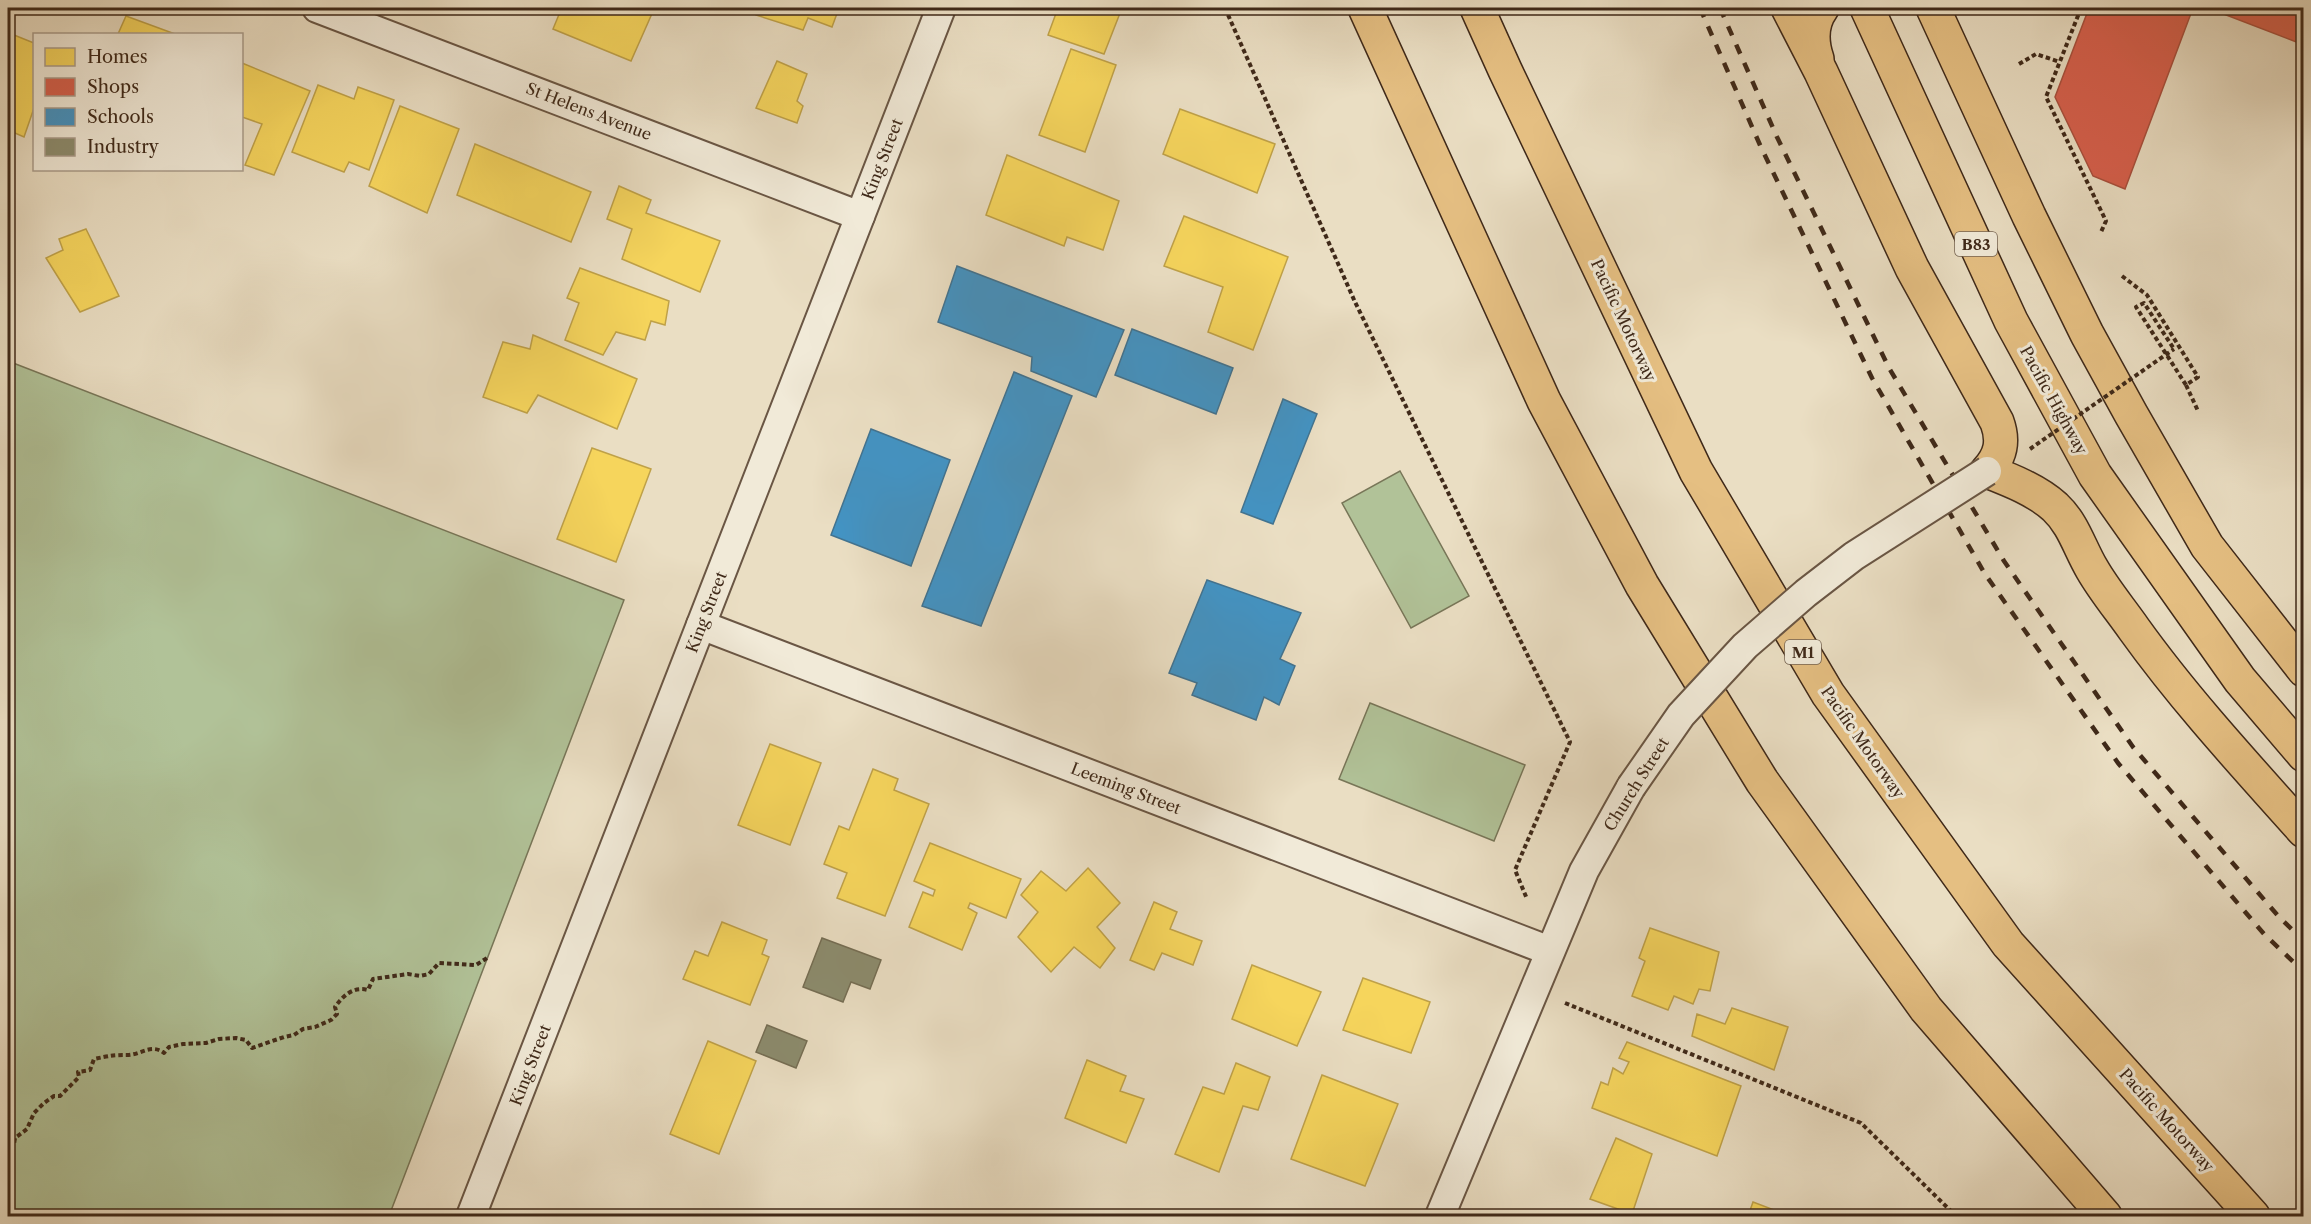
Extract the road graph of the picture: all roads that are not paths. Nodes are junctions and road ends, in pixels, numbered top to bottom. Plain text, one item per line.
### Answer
1 (317, 8) edge
2 (941, 8) edge
3 (1365, 8) edge
4 (1477, 8) edge
5 (1788, 8) edge
6 (1822, 8) edge
7 (1867, 8) edge
8 (1933, 8) edge
9 (1821, 72) junction
10 (860, 216) junction
11 (1987, 471) junction
12 (701, 625) junction
13 (2304, 670) edge
14 (2304, 755) edge
15 (2304, 831) edge
16 (1550, 951) junction
17 (471, 1216) edge
18 (1440, 1216) edge
19 (2105, 1216) edge
20 (2253, 1216) edge

1 - 10 street, St Helens Avenue
2 - 10 street, King Street
3 - 19 main road
4 - 20 main road, Pacific Motorway / M1
5 - 9 main road
6 - 9 main road
7 - 14 main road, Pacific Highway / B83
8 - 13 main road
9 - 11 main road
10 - 12 street, King Street
11 - 15 main road
11 - 16 street, Church Street, bridge
12 - 16 street, Leeming Street
12 - 17 street, King Street
16 - 18 street, Church Street

